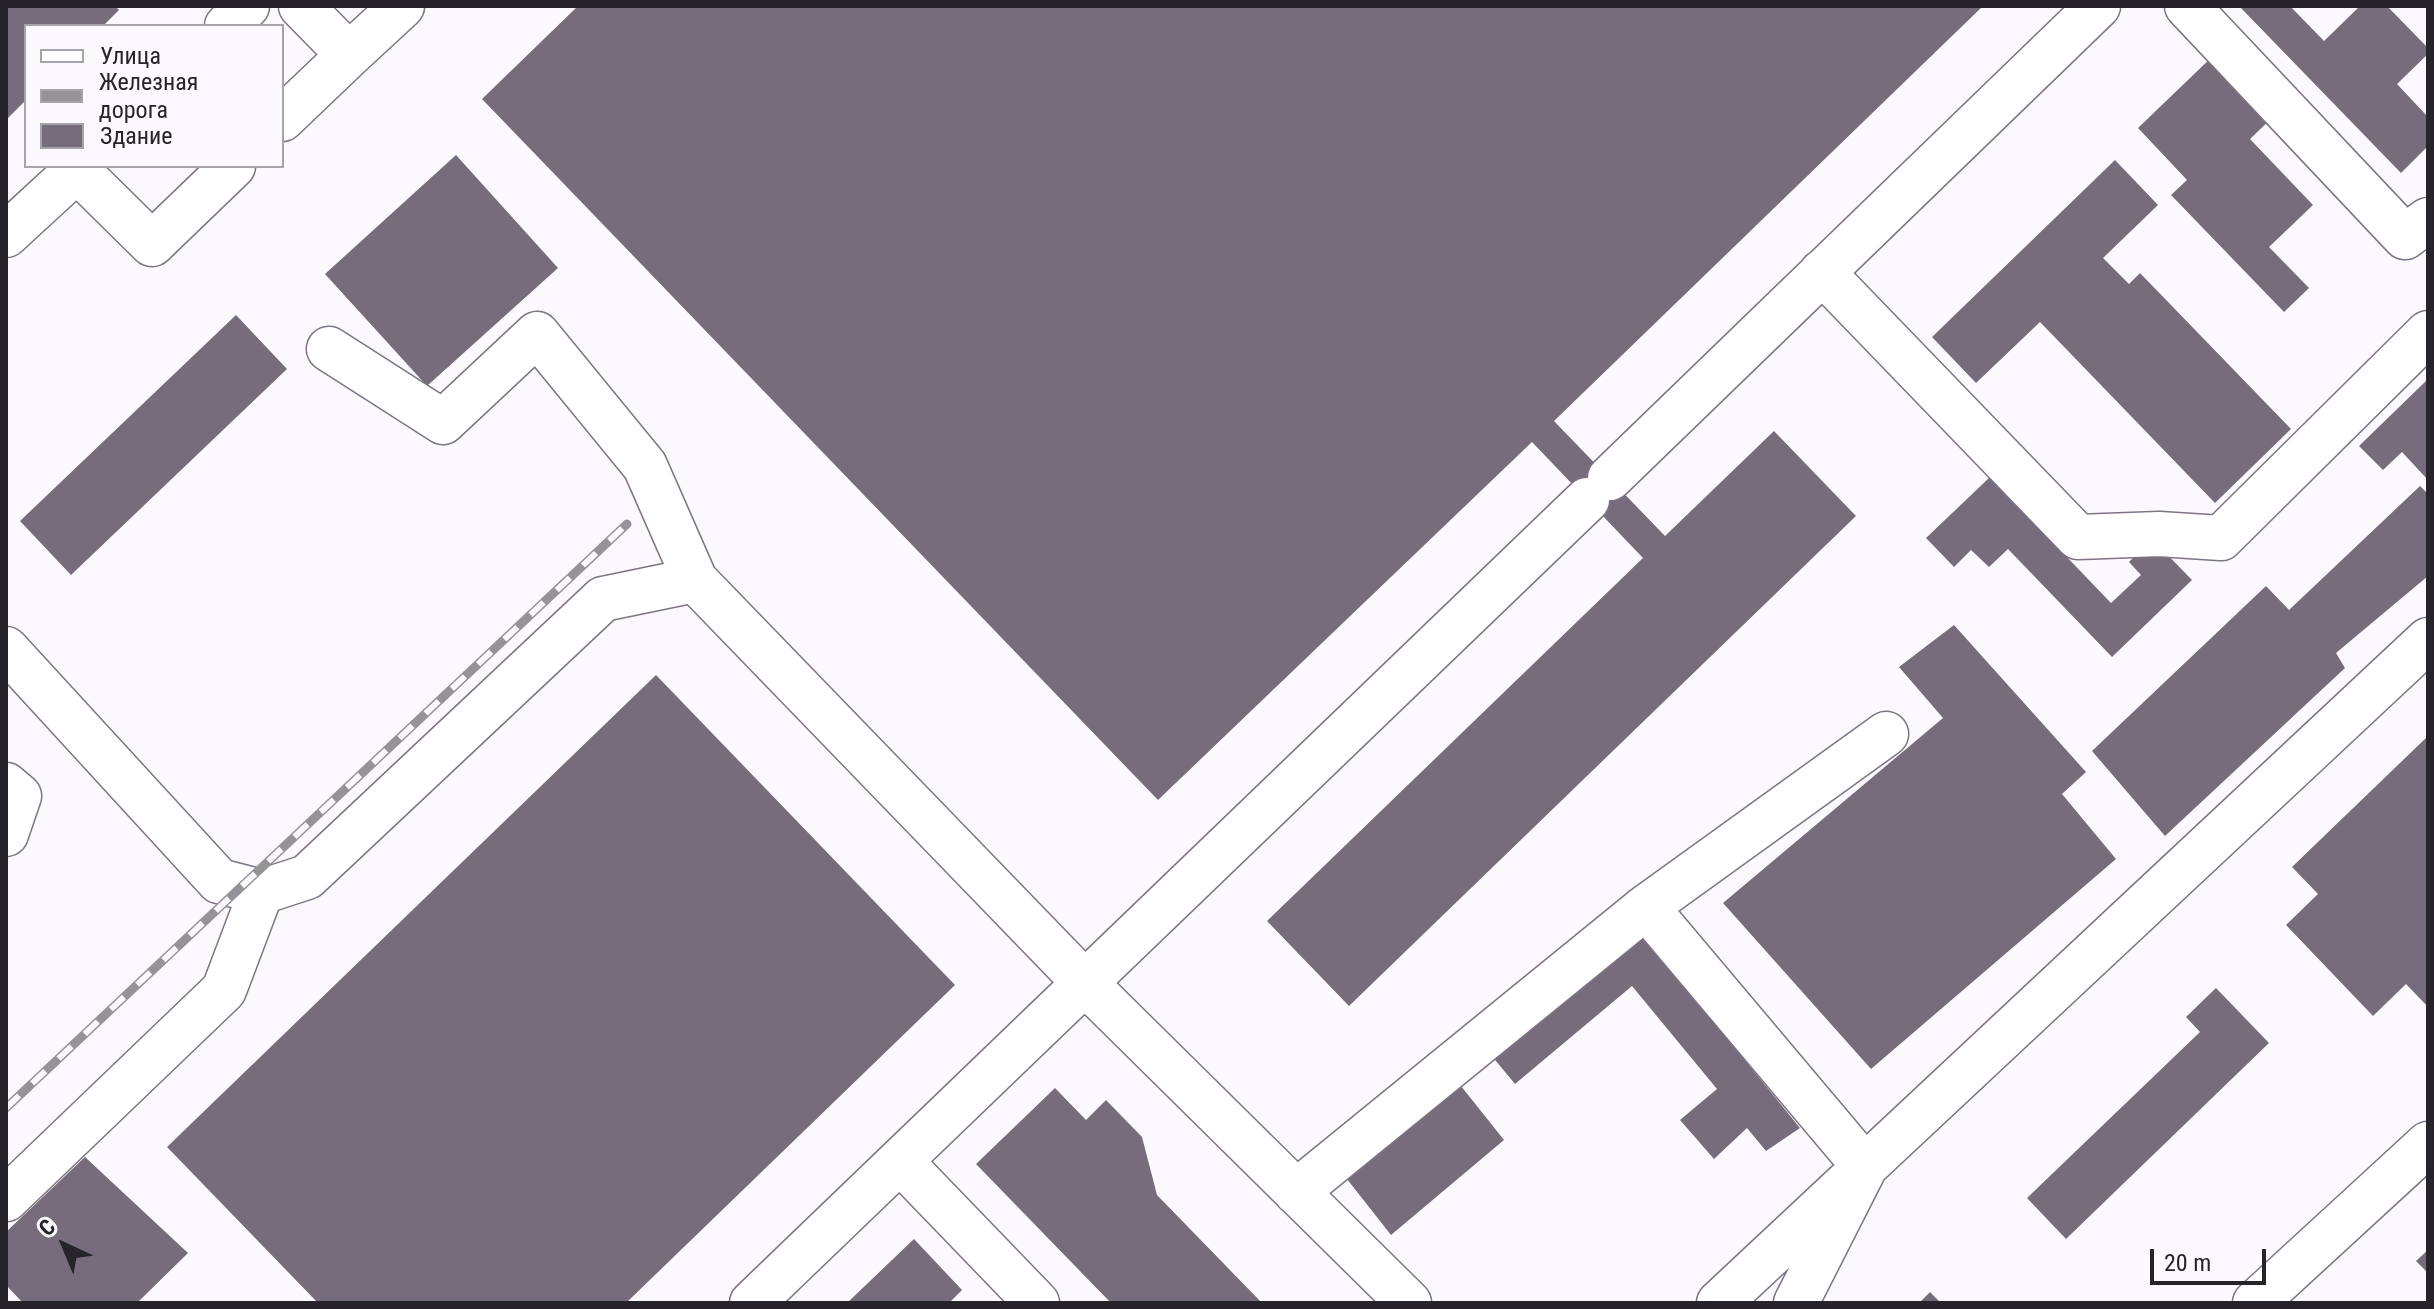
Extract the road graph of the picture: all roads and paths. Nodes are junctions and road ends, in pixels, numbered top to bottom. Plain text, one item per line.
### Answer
1 (247, 6) edge
2 (301, 6) edge
3 (402, 6) edge
4 (2098, 6) edge
5 (2187, 6) edge
6 (229, 24) edge
7 (349, 55) junction
8 (284, 117) edge
9 (79, 168) edge
10 (231, 168) edge
11 (2428, 220) edge
12 (6, 235) edge
13 (1822, 272) junction
14 (2428, 333) edge
15 (329, 349) dead end
16 (695, 580) junction
17 (2428, 640) edge
18 (6, 649) edge
19 (1886, 734) dead end
20 (6, 785) edge
21 (6, 834) edge
22 (261, 892) junction
23 (1646, 907) junction
24 (1085, 983) junction
25 (2428, 1144) edge
26 (900, 1161) junction
27 (1865, 1167) junction
28 (1296, 1192) junction
29 (6, 1199) edge
30 (752, 1303) edge
31 (1037, 1303) edge
32 (1409, 1303) edge
33 (1719, 1303) edge
34 (1796, 1303) edge
35 (2255, 1303) edge

1 - 6 lane
2 - 7 lane
3 - 7 lane
4 - 13 lane
5 - 11 lane
7 - 8 lane
9 - 10 lane
9 - 12 lane
13 - 14 lane
13 - 24 lane
15 - 16 lane
16 - 22 lane
16 - 24 lane
17 - 27 lane
18 - 22 lane
19 - 23 lane
20 - 21 lane
22 - 29 lane
23 - 27 lane
23 - 28 lane
24 - 26 lane
24 - 28 lane
25 - 35 lane
26 - 30 lane
26 - 31 lane
27 - 33 lane
27 - 34 lane
28 - 32 lane

